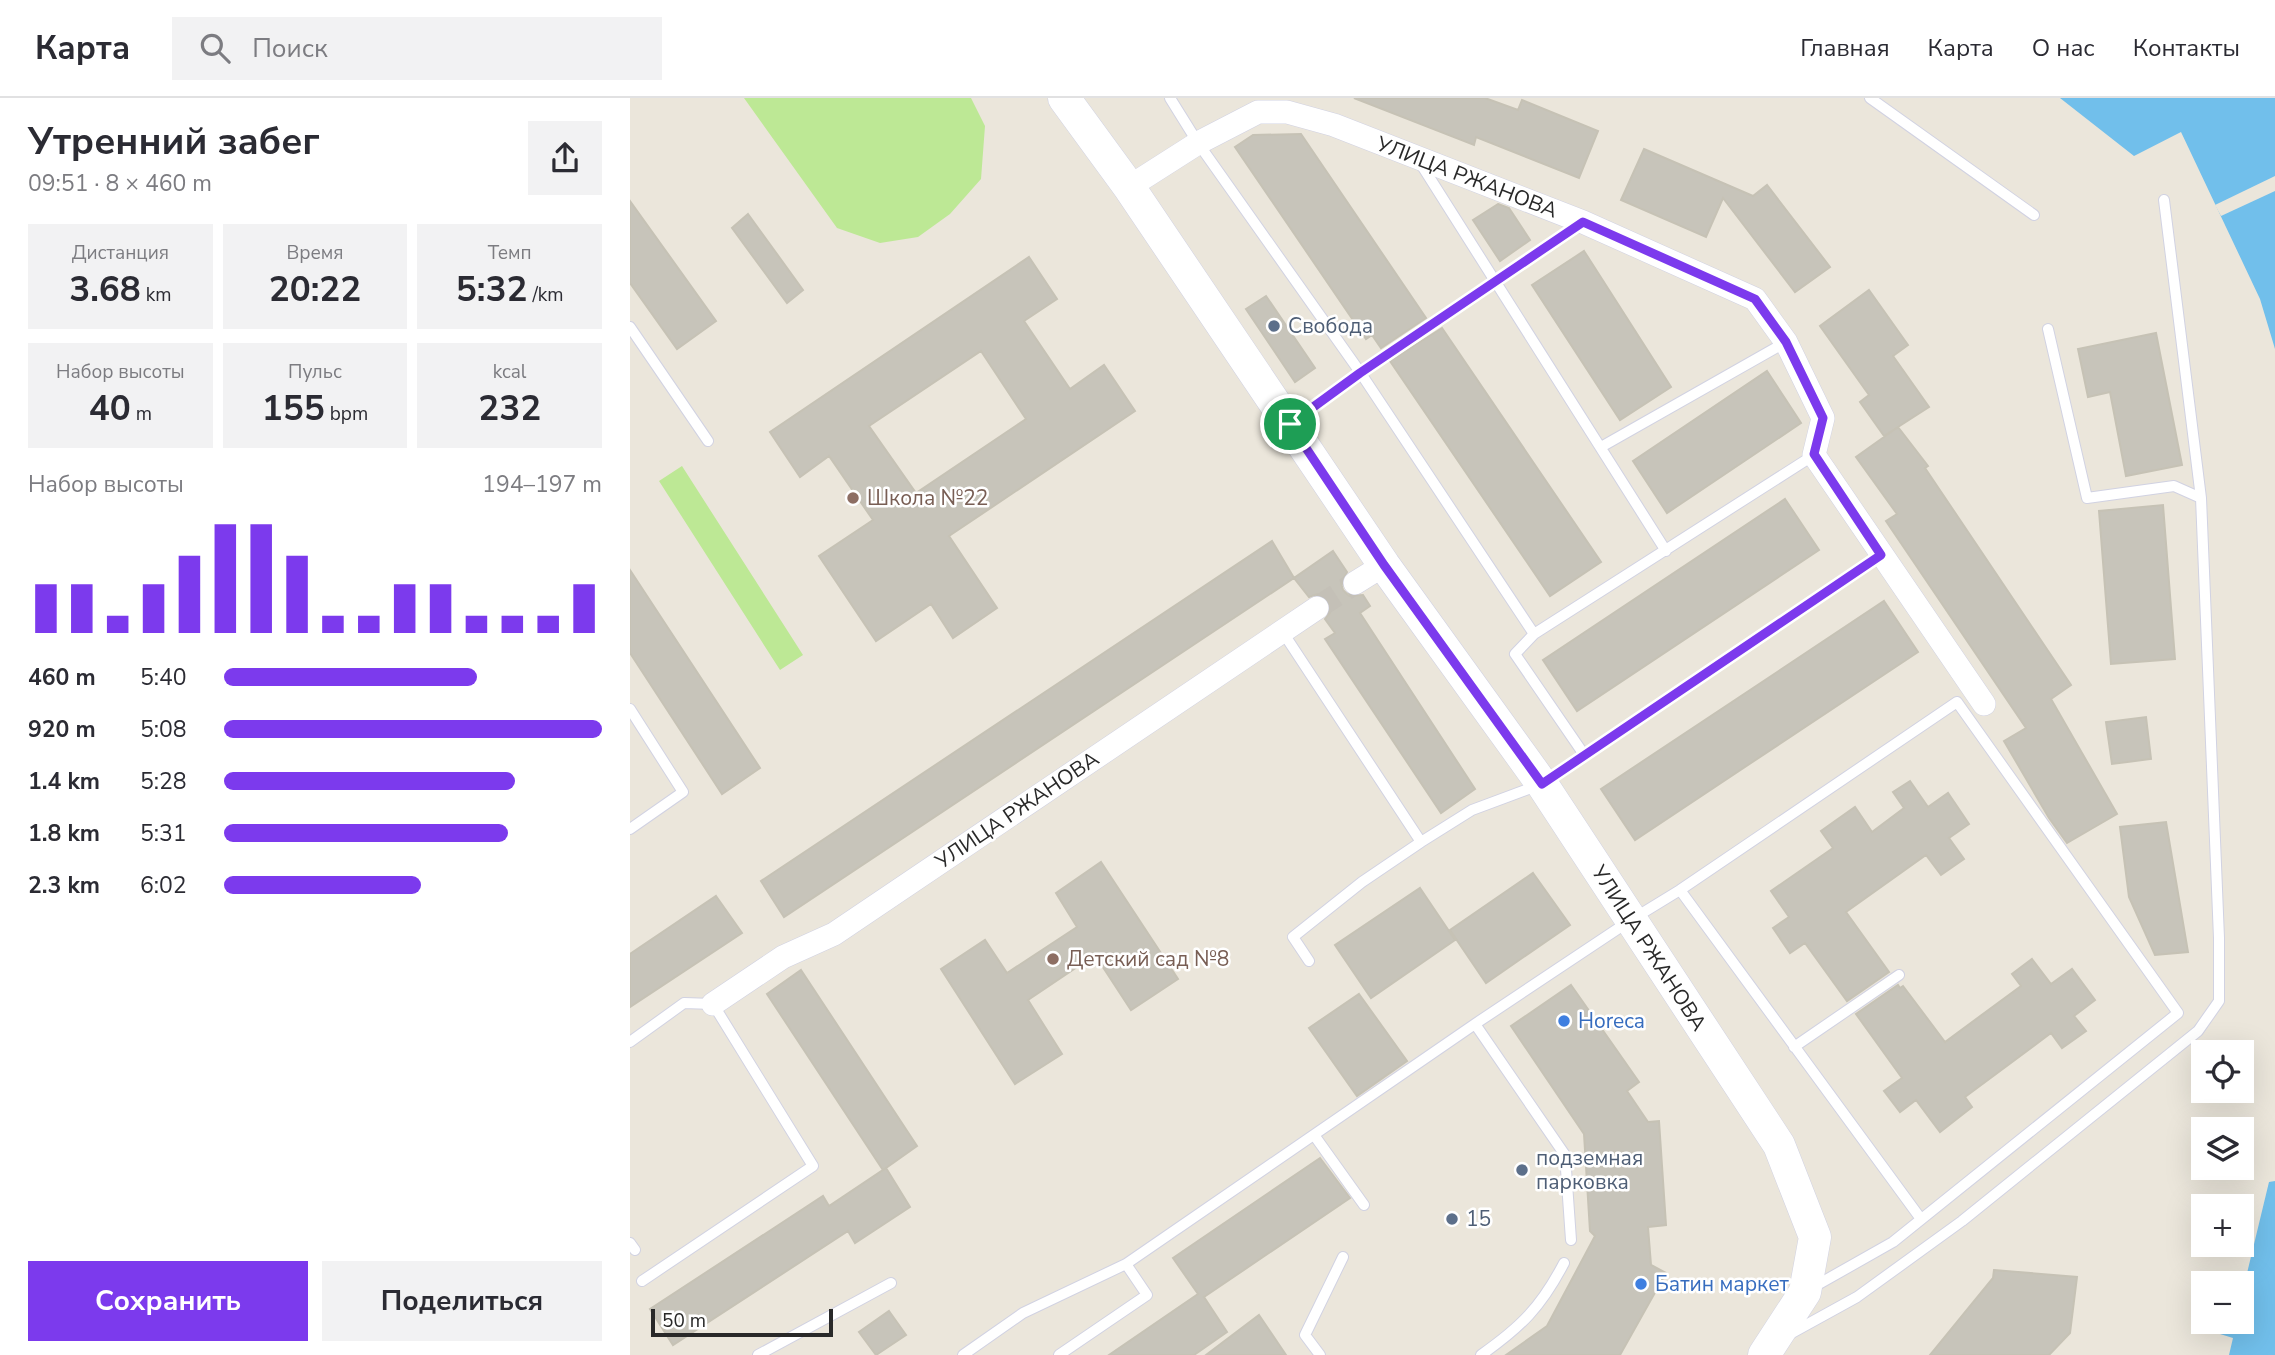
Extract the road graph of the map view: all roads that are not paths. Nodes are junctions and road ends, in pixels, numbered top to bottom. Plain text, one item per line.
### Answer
1 (1064, 98) edge
2 (1170, 98) edge
3 (1870, 98) edge
4 (1198, 143) junction
5 (1418, 159) junction
6 (1129, 187) junction
7 (2164, 200) dead end
8 (2034, 215) dead end
9 (1583, 222) junction
10 (1497, 282) junction
11 (630, 327) edge
12 (2048, 329) dead end
13 (1786, 342) junction
14 (1360, 373) junction
15 (1290, 424) junction
16 (708, 442) dead end
17 (1601, 447) junction
18 (1814, 454) junction
19 (2201, 498) junction
20 (1666, 551) junction
21 (1881, 555) junction
22 (1384, 565) junction
23 (1355, 583) tunnel mouth
24 (1317, 608) tunnel mouth
25 (1282, 631) junction
26 (1534, 634) junction
27 (1984, 705) dead end
28 (630, 709) edge
29 (1585, 756) junction
30 (1542, 784) junction
31 (630, 829) edge
32 (1421, 842) junction
33 (1680, 890) junction
34 (1631, 919) junction
35 (1310, 961) dead end
36 (1899, 975) dead end
37 (713, 1004) junction
38 (1475, 1024) junction
39 (630, 1042) edge
40 (1794, 1047) junction
41 (1314, 1135) junction
42 (1364, 1205) dead end
43 (1922, 1219) junction
44 (1571, 1240) dead end
45 (1343, 1257) dead end
46 (1564, 1263) dead end
47 (1126, 1264) junction
48 (642, 1281) dead end
49 (891, 1283) dead end
50 (1805, 1292) junction
51 (1769, 1349) edge
52 (758, 1355) edge
53 (963, 1355) edge
54 (1059, 1355) edge
55 (1320, 1355) edge
56 (1481, 1355) edge

1 - 6 street, УЛИЦА РЖАНОВА
2 - 4 lane
3 - 8 lane
4 - 5 street, УЛИЦА РЖАНОВА
4 - 6 street, УЛИЦА РЖАНОВА
4 - 14 lane
5 - 9 street, УЛИЦА РЖАНОВА
5 - 10 lane
6 - 15 street, УЛИЦА РЖАНОВА
7 - 19 lane
9 - 10 lane
9 - 13 street, УЛИЦА РЖАНОВА
10 - 14 lane
10 - 17 lane
11 - 16 lane
12 - 19 lane
13 - 17 lane
13 - 18 street, УЛИЦА РЖАНОВА
14 - 15 lane
14 - 26 lane
15 - 22 street, УЛИЦА РЖАНОВА
17 - 20 lane
18 - 20 lane
18 - 21 street
19 - 51 lane
20 - 26 lane
21 - 27 street
21 - 29 lane
22 - 23 street
22 - 30 street, УЛИЦА РЖАНОВА
24 - 25 street, УЛИЦА РЖАНОВА
25 - 32 lane
25 - 37 street, УЛИЦА РЖАНОВА
26 - 29 lane
28 - 31 lane
29 - 30 lane
30 - 32 lane
30 - 34 street, УЛИЦА РЖАНОВА
32 - 35 lane
33 - 34 lane
33 - 40 lane
33 - 43 lane
34 - 38 lane
34 - 50 street, УЛИЦА РЖАНОВА
36 - 40 lane
37 - 39 lane
37 - 48 lane
38 - 41 lane
38 - 44 lane
40 - 43 lane
41 - 42 lane
41 - 47 lane
43 - 50 lane
45 - 55 lane
46 - 56 lane
47 - 53 lane
47 - 54 lane
49 - 52 lane
50 - 51 street, УЛИЦА РЖАНОВА

